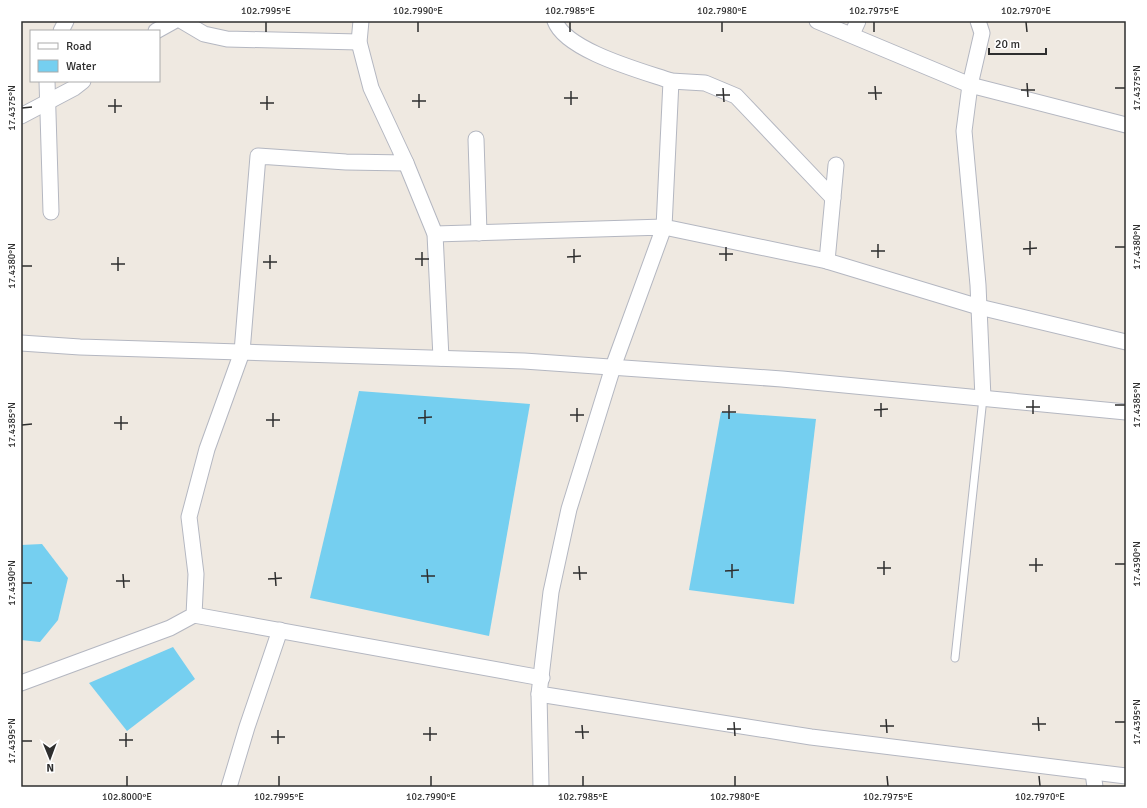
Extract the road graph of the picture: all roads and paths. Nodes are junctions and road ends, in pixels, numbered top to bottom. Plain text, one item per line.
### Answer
1 (66, 21) edge
2 (174, 21) edge
3 (182, 21) edge
4 (361, 21) edge
5 (555, 21) edge
6 (817, 21) edge
7 (978, 21) edge
8 (855, 28) edge
9 (62, 30) edge
10 (158, 30) edge
11 (359, 42) junction
12 (671, 81) junction
13 (47, 82) edge
14 (81, 82) edge
15 (970, 85) junction
16 (47, 102) junction
17 (21, 116) edge
18 (1126, 125) edge
19 (476, 139) dead end
20 (406, 163) junction
21 (836, 165) dead end
22 (833, 198) junction
23 (51, 212) dead end
24 (664, 227) junction
25 (479, 233) junction
26 (435, 234) junction
27 (827, 261) junction
28 (979, 307) junction
29 (1126, 342) edge
30 (21, 343) edge
31 (242, 352) junction
32 (441, 358) junction
33 (613, 367) junction
34 (983, 398) junction
35 (1126, 412) edge
36 (194, 614) junction
37 (280, 630) junction
38 (955, 658) dead end
39 (542, 678) junction
40 (21, 682) edge
41 (539, 694) junction
42 (1126, 776) edge
43 (1094, 780) edge
44 (229, 787) edge
45 (541, 787) edge

1 - 9 street
2 - 10 street
3 - 11 street
4 - 11 street
5 - 12 street
6 - 8 street
7 - 15 street
8 - 15 street
11 - 20 street
12 - 22 street
12 - 24 street
13 - 16 street
14 - 16 street
15 - 18 street
15 - 28 street
16 - 17 street
16 - 23 street
19 - 25 street
20 - 26 street
20 - 31 street
21 - 22 street
22 - 27 street
24 - 25 street
24 - 27 street
24 - 33 street
25 - 26 street
26 - 32 street
27 - 28 street
28 - 29 street
28 - 34 street
30 - 31 street
31 - 32 street
31 - 36 street
32 - 33 street
33 - 34 street
33 - 39 street
34 - 35 street
34 - 38 lane
36 - 37 street
36 - 40 street
37 - 39 street
37 - 44 street
39 - 41 street
41 - 43 street
41 - 45 street
42 - 43 street

